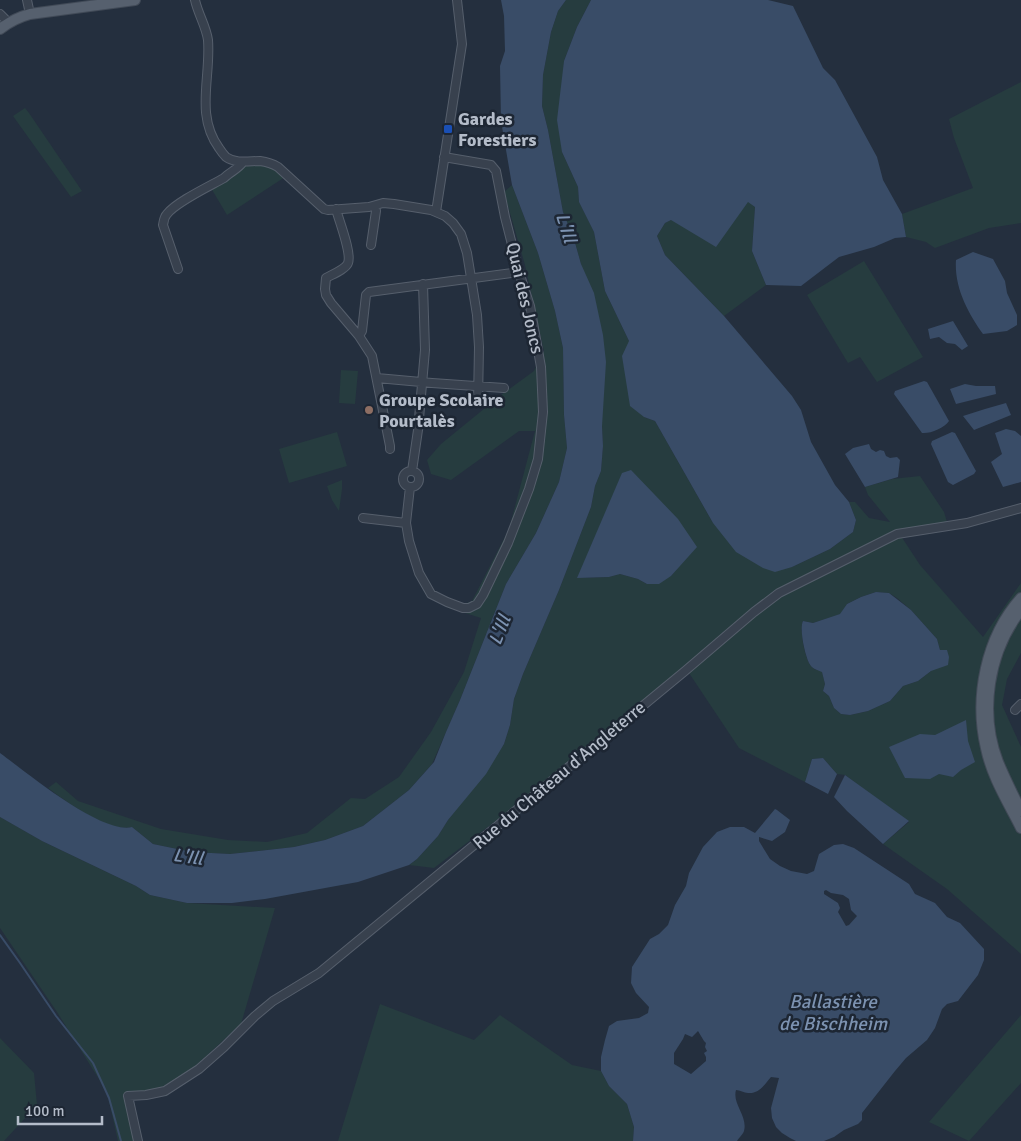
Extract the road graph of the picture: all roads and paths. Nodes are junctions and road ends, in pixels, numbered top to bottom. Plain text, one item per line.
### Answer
1 (28, 0) edge
2 (135, 0) edge
3 (195, 0) edge
4 (457, 0) edge
5 (0, 14) edge
6 (30, 14) junction
7 (4, 26) edge
8 (226, 157) junction
9 (444, 157) junction
10 (243, 162) junction
11 (229, 174) junction
12 (375, 206) junction
13 (336, 210) junction
14 (436, 212) junction
15 (371, 244) dead end
16 (178, 269) dead end
17 (519, 272) junction
18 (471, 278) junction
19 (423, 284) junction
20 (359, 336) junction
21 (377, 378) junction
22 (422, 382) junction
23 (479, 387) junction
24 (504, 388) dead end
25 (478, 401) dead end
26 (390, 449) dead end
27 (1021, 508) edge
28 (363, 518) dead end
29 (406, 523) junction
30 (1021, 598) edge
31 (1021, 610) edge
32 (1021, 811) edge
33 (1021, 828) edge
34 (138, 1141) edge

1 - 6 street
2 - 6 main road
3 - 8 street
4 - 9 street
5 - 7 street
6 - 7 main road
8 - 10 street
8 - 11 street
9 - 14 street
9 - 17 street, Quai des Joncs
10 - 11 street
10 - 13 street
11 - 16 street
12 - 13 street
12 - 14 street
12 - 15 street
13 - 20 street
14 - 18 street
17 - 18 street
17 - 29 street, Quai des Joncs
18 - 19 street
18 - 23 street
19 - 20 street
19 - 22 street
20 - 21 street
21 - 22 street
21 - 26 street
22 - 23 street
22 - 29 street
23 - 24 street
23 - 25 street
27 - 34 street, Rue du Château d'Angleterre
28 - 29 street
30 - 33 main road
31 - 32 main road

